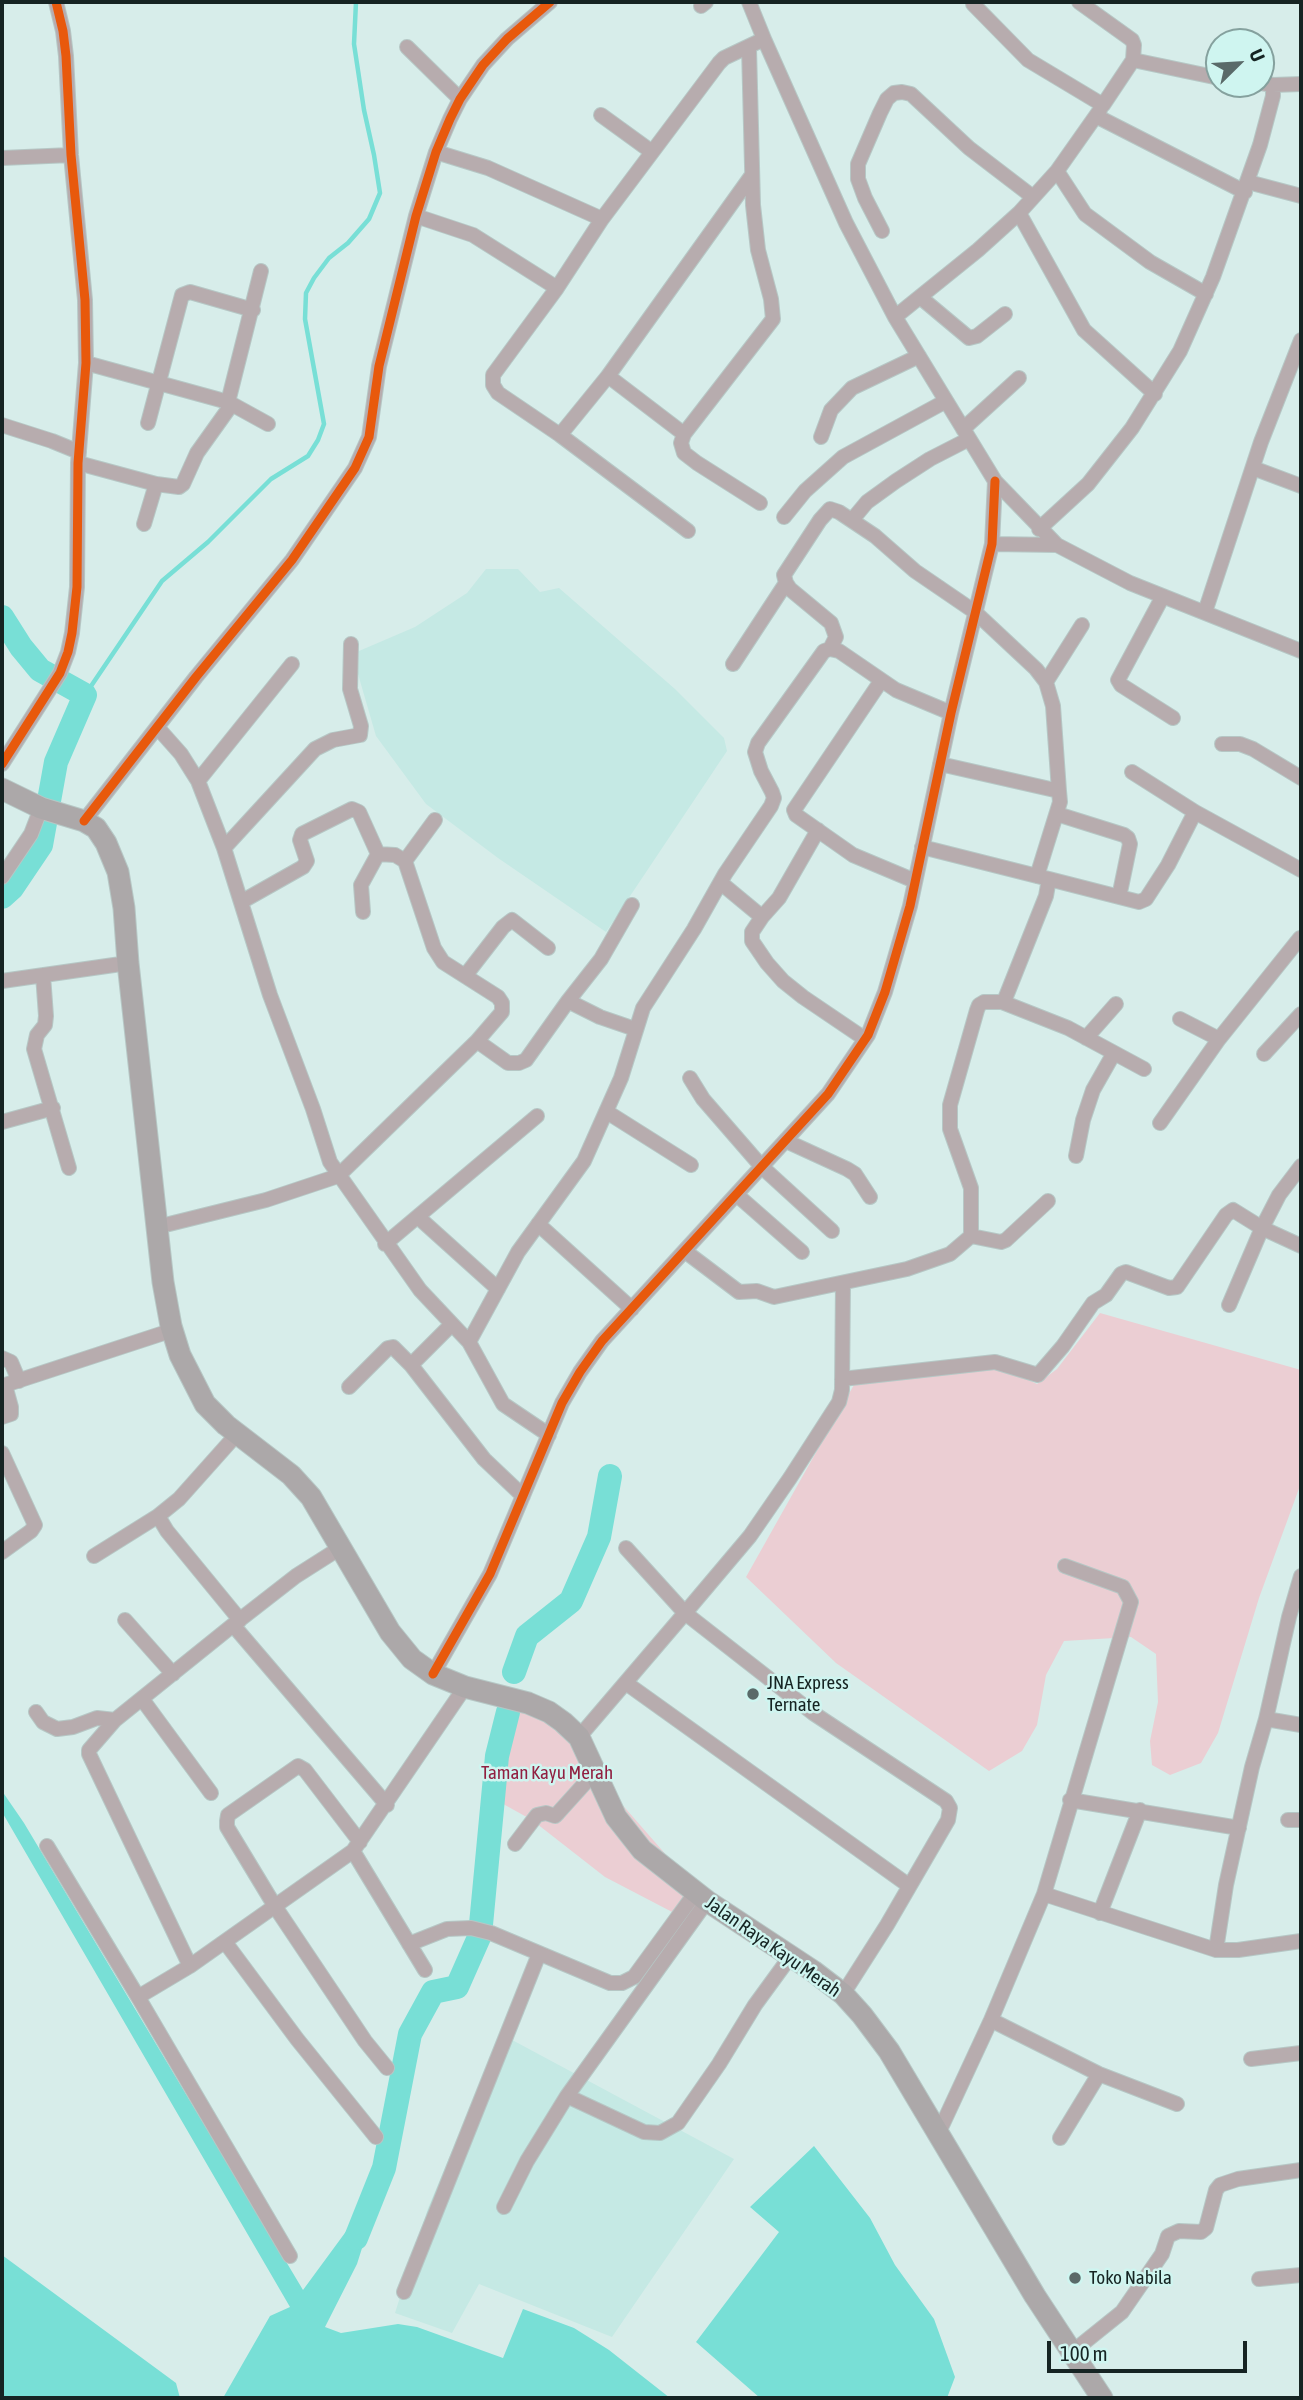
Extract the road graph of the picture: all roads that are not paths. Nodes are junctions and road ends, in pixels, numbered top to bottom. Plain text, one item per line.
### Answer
1 (56, 2) edge
2 (550, 2) edge
3 (749, 2) edge
4 (1079, 2) edge
5 (971, 3) edge
6 (764, 39) junction
7 (407, 47) dead end
8 (749, 48) junction
9 (1133, 60) junction
10 (1205, 75) edge
11 (1275, 84) edge
12 (1301, 84) edge
13 (1269, 98) edge
14 (460, 99) junction
15 (1100, 110) junction
16 (601, 115) dead end
17 (436, 152) junction
18 (652, 152) junction
19 (71, 155) junction
20 (2, 159) edge
21 (1057, 171) junction
22 (752, 176) junction
23 (1246, 187) junction
24 (1301, 196) edge
25 (1033, 197) junction
26 (1019, 213) junction
27 (416, 216) junction
28 (602, 219) junction
29 (882, 231) dead end
30 (261, 271) dead end
31 (557, 288) junction
32 (1206, 294) junction
33 (920, 297) junction
34 (253, 310) junction
35 (1005, 314) dead end
36 (895, 317) junction
37 (1301, 340) edge
38 (919, 356) junction
39 (86, 363) junction
40 (608, 376) junction
41 (1019, 378) dead end
42 (158, 383) junction
43 (1154, 394) junction
44 (946, 401) junction
45 (230, 403) junction
46 (148, 423) dead end
47 (268, 424) dead end
48 (2, 425) edge
49 (684, 434) junction
50 (966, 434) junction
51 (560, 435) junction
52 (821, 437) dead end
53 (79, 458) junction
54 (1253, 468) junction
55 (995, 481) junction
56 (156, 484) junction
57 (1301, 486) edge
58 (760, 503) dead end
59 (784, 517) dead end
60 (852, 520) junction
61 (144, 524) dead end
62 (1039, 529) junction
63 (688, 531) dead end
64 (992, 544) junction
65 (1057, 545) junction
66 (786, 583) junction
67 (1163, 596) junction
68 (975, 612) junction
69 (1205, 612) junction
70 (1082, 625) dead end
71 (351, 644) dead end
72 (830, 649) junction
73 (1301, 651) edge
74 (292, 664) dead end
75 (733, 664) dead end
76 (881, 681) junction
77 (1046, 682) junction
78 (951, 713) junction
79 (1173, 718) dead end
80 (157, 727) junction
81 (1223, 744) dead end
82 (2, 764) edge
83 (940, 764) junction
84 (1132, 772) dead end
85 (1301, 778) edge
86 (198, 781) junction
87 (2, 789) edge
88 (1059, 792) junction
89 (50, 811) junction
90 (1195, 812) junction
91 (1057, 814) junction
92 (435, 820) dead end
93 (84, 821) junction
94 (818, 830) junction
95 (922, 847) junction
96 (224, 848) junction
97 (378, 855) junction
98 (405, 861) junction
99 (1301, 870) edge
100 (2, 877) edge
101 (1043, 878) junction
102 (915, 881) junction
103 (721, 883) junction
104 (1119, 897) junction
105 (241, 902) junction
106 (632, 905) dead end
107 (363, 912) dead end
108 (762, 917) junction
109 (1301, 938) edge
110 (548, 948) dead end
111 (128, 963) junction
112 (43, 975) junction
113 (465, 976) junction
114 (2, 981) edge
115 (568, 1001) junction
116 (1002, 1002) junction
117 (1116, 1004) dead end
118 (1301, 1014) edge
119 (1180, 1018) dead end
120 (635, 1028) junction
121 (1086, 1038) junction
122 (1219, 1039) junction
123 (866, 1040) junction
124 (477, 1041) junction
125 (1114, 1053) junction
126 (1264, 1054) dead end
127 (1144, 1069) dead end
128 (690, 1078) dead end
129 (52, 1108) junction
130 (607, 1112) junction
131 (537, 1116) dead end
132 (2, 1122) edge
133 (1160, 1123) dead end
134 (786, 1141) junction
135 (1076, 1156) dead end
136 (691, 1166) dead end
137 (1301, 1166) edge
138 (762, 1167) junction
139 (69, 1168) dead end
140 (338, 1176) junction
141 (737, 1195) junction
142 (870, 1197) dead end
143 (1048, 1201) dead end
144 (418, 1217) junction
145 (538, 1224) junction
146 (157, 1227) junction
147 (1262, 1228) junction
148 (832, 1231) dead end
149 (971, 1236) junction
150 (385, 1244) junction
151 (1301, 1246) edge
152 (686, 1252) junction
153 (802, 1252) dead end
154 (843, 1283) junction
155 (498, 1289) junction
156 (1229, 1305) dead end
157 (632, 1309) junction
158 (452, 1324) junction
159 (173, 1330) junction
160 (469, 1342) junction
161 (2, 1358) edge
162 (411, 1365) junction
163 (842, 1375) junction
164 (9, 1384) edge
165 (349, 1387) dead end
166 (2, 1418) edge
167 (237, 1434) junction
168 (550, 1435) junction
169 (2, 1453) edge
170 (523, 1496) junction
171 (158, 1516) junction
172 (340, 1548) junction
173 (626, 1548) dead end
174 (2, 1552) edge
175 (94, 1556) dead end
176 (1065, 1566) dead end
177 (1301, 1576) edge
178 (685, 1613) junction
179 (125, 1620) dead end
180 (236, 1623) junction
181 (173, 1674) junction
182 (433, 1674) junction
183 (626, 1683) junction
184 (465, 1687) junction
185 (142, 1699) junction
186 (36, 1712) dead end
187 (1266, 1719) junction
188 (115, 1720) junction
189 (1301, 1725) edge
190 (579, 1737) junction
191 (595, 1772) junction
192 (211, 1793) dead end
193 (1070, 1800) junction
194 (387, 1805) junction
195 (1140, 1810) junction
196 (1239, 1828) junction
197 (515, 1844) dead end
198 (47, 1846) dead end
199 (356, 1847) junction
200 (908, 1885) junction
201 (1044, 1894) junction
202 (702, 1896) junction
203 (276, 1908) junction
204 (1100, 1913) junction
205 (1301, 1941) edge
206 (225, 1942) junction
207 (410, 1944) junction
208 (1216, 1950) junction
209 (539, 1954) junction
210 (790, 1957) junction
211 (190, 1966) junction
212 (425, 1970) dead end
213 (843, 1994) junction
214 (138, 1997) junction
215 (991, 2020) junction
216 (1301, 2053) edge
217 (1251, 2059) dead end
218 (387, 2068) dead end
219 (1099, 2074) junction
220 (567, 2096) junction
221 (1177, 2104) dead end
222 (939, 2132) junction
223 (376, 2137) dead end
224 (1060, 2138) dead end
225 (1301, 2170) edge
226 (503, 2207) dead end
227 (290, 2256) dead end
228 (1301, 2275) edge
229 (1259, 2280) dead end
230 (404, 2292) dead end
231 (1071, 2353) junction
232 (1102, 2398) edge

1 - 19 street
2 - 14 street
3 - 6 street
4 - 9 street
5 - 15 street
6 - 8 street
6 - 36 street
7 - 14 street
8 - 18 street
8 - 22 street
9 - 10 street
9 - 15 street
11 - 12 street
13 - 23 street
14 - 17 street
15 - 21 street
15 - 23 street
16 - 18 street
17 - 27 street
17 - 28 street
18 - 28 street
19 - 20 street
19 - 39 street
21 - 25 street
21 - 32 street
22 - 40 street
22 - 49 street
23 - 24 street
23 - 32 street
25 - 26 street
25 - 29 street
26 - 33 street
26 - 43 street
27 - 31 street
27 - 80 street
28 - 31 street
30 - 34 street
31 - 51 street
32 - 43 street
33 - 35 street
33 - 36 street
34 - 42 street
34 - 45 street
36 - 38 street
37 - 54 street
38 - 44 street
38 - 52 street
39 - 42 street
39 - 53 street
40 - 49 street
40 - 51 street
41 - 50 street
42 - 45 street
42 - 46 street
43 - 62 street
44 - 50 street
44 - 59 street
45 - 47 street
45 - 56 street
48 - 53 street
49 - 58 street
50 - 55 street
50 - 60 street
51 - 63 street
53 - 56 street
53 - 82 street
54 - 57 street
54 - 69 street
55 - 62 street
55 - 64 street
56 - 61 street
60 - 66 street
60 - 68 street
62 - 65 street
64 - 65 street
64 - 68 street
65 - 67 street
66 - 72 street
66 - 75 street
67 - 69 street
67 - 79 street
68 - 77 street
68 - 78 street
69 - 73 street
70 - 77 street
71 - 96 street
72 - 76 street
72 - 103 street
74 - 86 street
76 - 78 street
76 - 94 street
77 - 88 street
78 - 83 street
80 - 86 street
80 - 93 street
81 - 85 street
83 - 88 street
83 - 95 street
84 - 90 street
86 - 96 street
87 - 89 highway
88 - 91 street
89 - 93 highway
89 - 100 street
90 - 99 street
90 - 104 street
91 - 101 street
91 - 104 street
92 - 98 street
93 - 111 highway, Jalan Raya Kayu Merah
94 - 102 street
94 - 108 street
95 - 101 street
95 - 102 street
96 - 105 street
97 - 98 street
97 - 105 street
97 - 107 street
98 - 113 street
101 - 104 street
101 - 116 street
102 - 123 street
103 - 108 street
103 - 120 street
105 - 140 street
106 - 115 street
108 - 123 street
109 - 122 street
110 - 113 street
111 - 112 street
111 - 146 highway, Jalan Raya Kayu Merah
112 - 114 street
112 - 129 street
113 - 124 street
115 - 120 street
115 - 124 street
116 - 121 street
116 - 149 street
117 - 121 street
118 - 126 street
119 - 122 street
120 - 130 street
121 - 125 street
122 - 133 street
123 - 134 street
124 - 140 street
125 - 127 street
125 - 135 street
128 - 138 street
129 - 132 street
129 - 139 street
130 - 136 street
130 - 145 street
131 - 144 street
134 - 138 street
134 - 142 street
137 - 147 street
138 - 141 street
138 - 148 street
140 - 146 street
140 - 150 street
141 - 152 street
141 - 153 street
143 - 149 street
144 - 150 street
144 - 155 street
145 - 155 street
145 - 157 street
146 - 159 highway, Jalan Raya Kayu Merah
147 - 151 street
147 - 156 street
147 - 163 street
149 - 154 street
150 - 158 street
152 - 154 street
152 - 157 street
154 - 163 street
155 - 160 street
157 - 168 street
158 - 160 street
158 - 162 street
159 - 164 street
159 - 167 highway, Jalan Raya Kayu Merah
160 - 168 street
161 - 164 street
162 - 165 street
162 - 170 street
163 - 178 street
164 - 166 street
167 - 171 street
167 - 172 highway, Jalan Raya Kayu Merah
168 - 170 street
169 - 174 street
170 - 182 street
171 - 175 street
171 - 180 street
172 - 180 street
172 - 182 highway, Jalan Raya Kayu Merah
173 - 178 street
176 - 193 street
177 - 187 street
178 - 183 street
178 - 200 street
179 - 181 street
180 - 181 street
180 - 194 street
181 - 185 street
182 - 184 highway, Jalan Raya Kayu Merah
183 - 190 street
183 - 200 street
184 - 190 highway, Jalan Raya Kayu Merah
184 - 194 street
185 - 188 street
185 - 192 street
186 - 188 street
187 - 189 street
187 - 196 street
188 - 211 street
190 - 191 highway, Jalan Raya Kayu Merah
191 - 197 street
191 - 202 highway, Jalan Raya Kayu Merah
193 - 195 street
193 - 201 street
194 - 199 street
195 - 196 street
195 - 204 street
196 - 208 street
198 - 214 street
199 - 203 street
199 - 203 street
199 - 207 street
200 - 213 street
201 - 204 street
201 - 215 street
202 - 209 street
202 - 210 highway, Jalan Raya Kayu Merah
202 - 220 street
203 - 206 street
203 - 218 street
204 - 208 street
205 - 208 street
206 - 211 street
206 - 223 street
207 - 209 street
207 - 212 street
209 - 230 street
210 - 213 highway, Jalan Raya Kayu Merah
210 - 220 street
211 - 214 street
213 - 222 highway, Jalan Raya Kayu Merah
214 - 227 street
215 - 219 street
215 - 222 street
216 - 217 street
219 - 221 street
219 - 224 street
220 - 226 street
222 - 231 highway, Jalan Raya Kayu Merah
225 - 231 street
228 - 229 street
231 - 232 highway, Jalan Raya Kayu Merah

